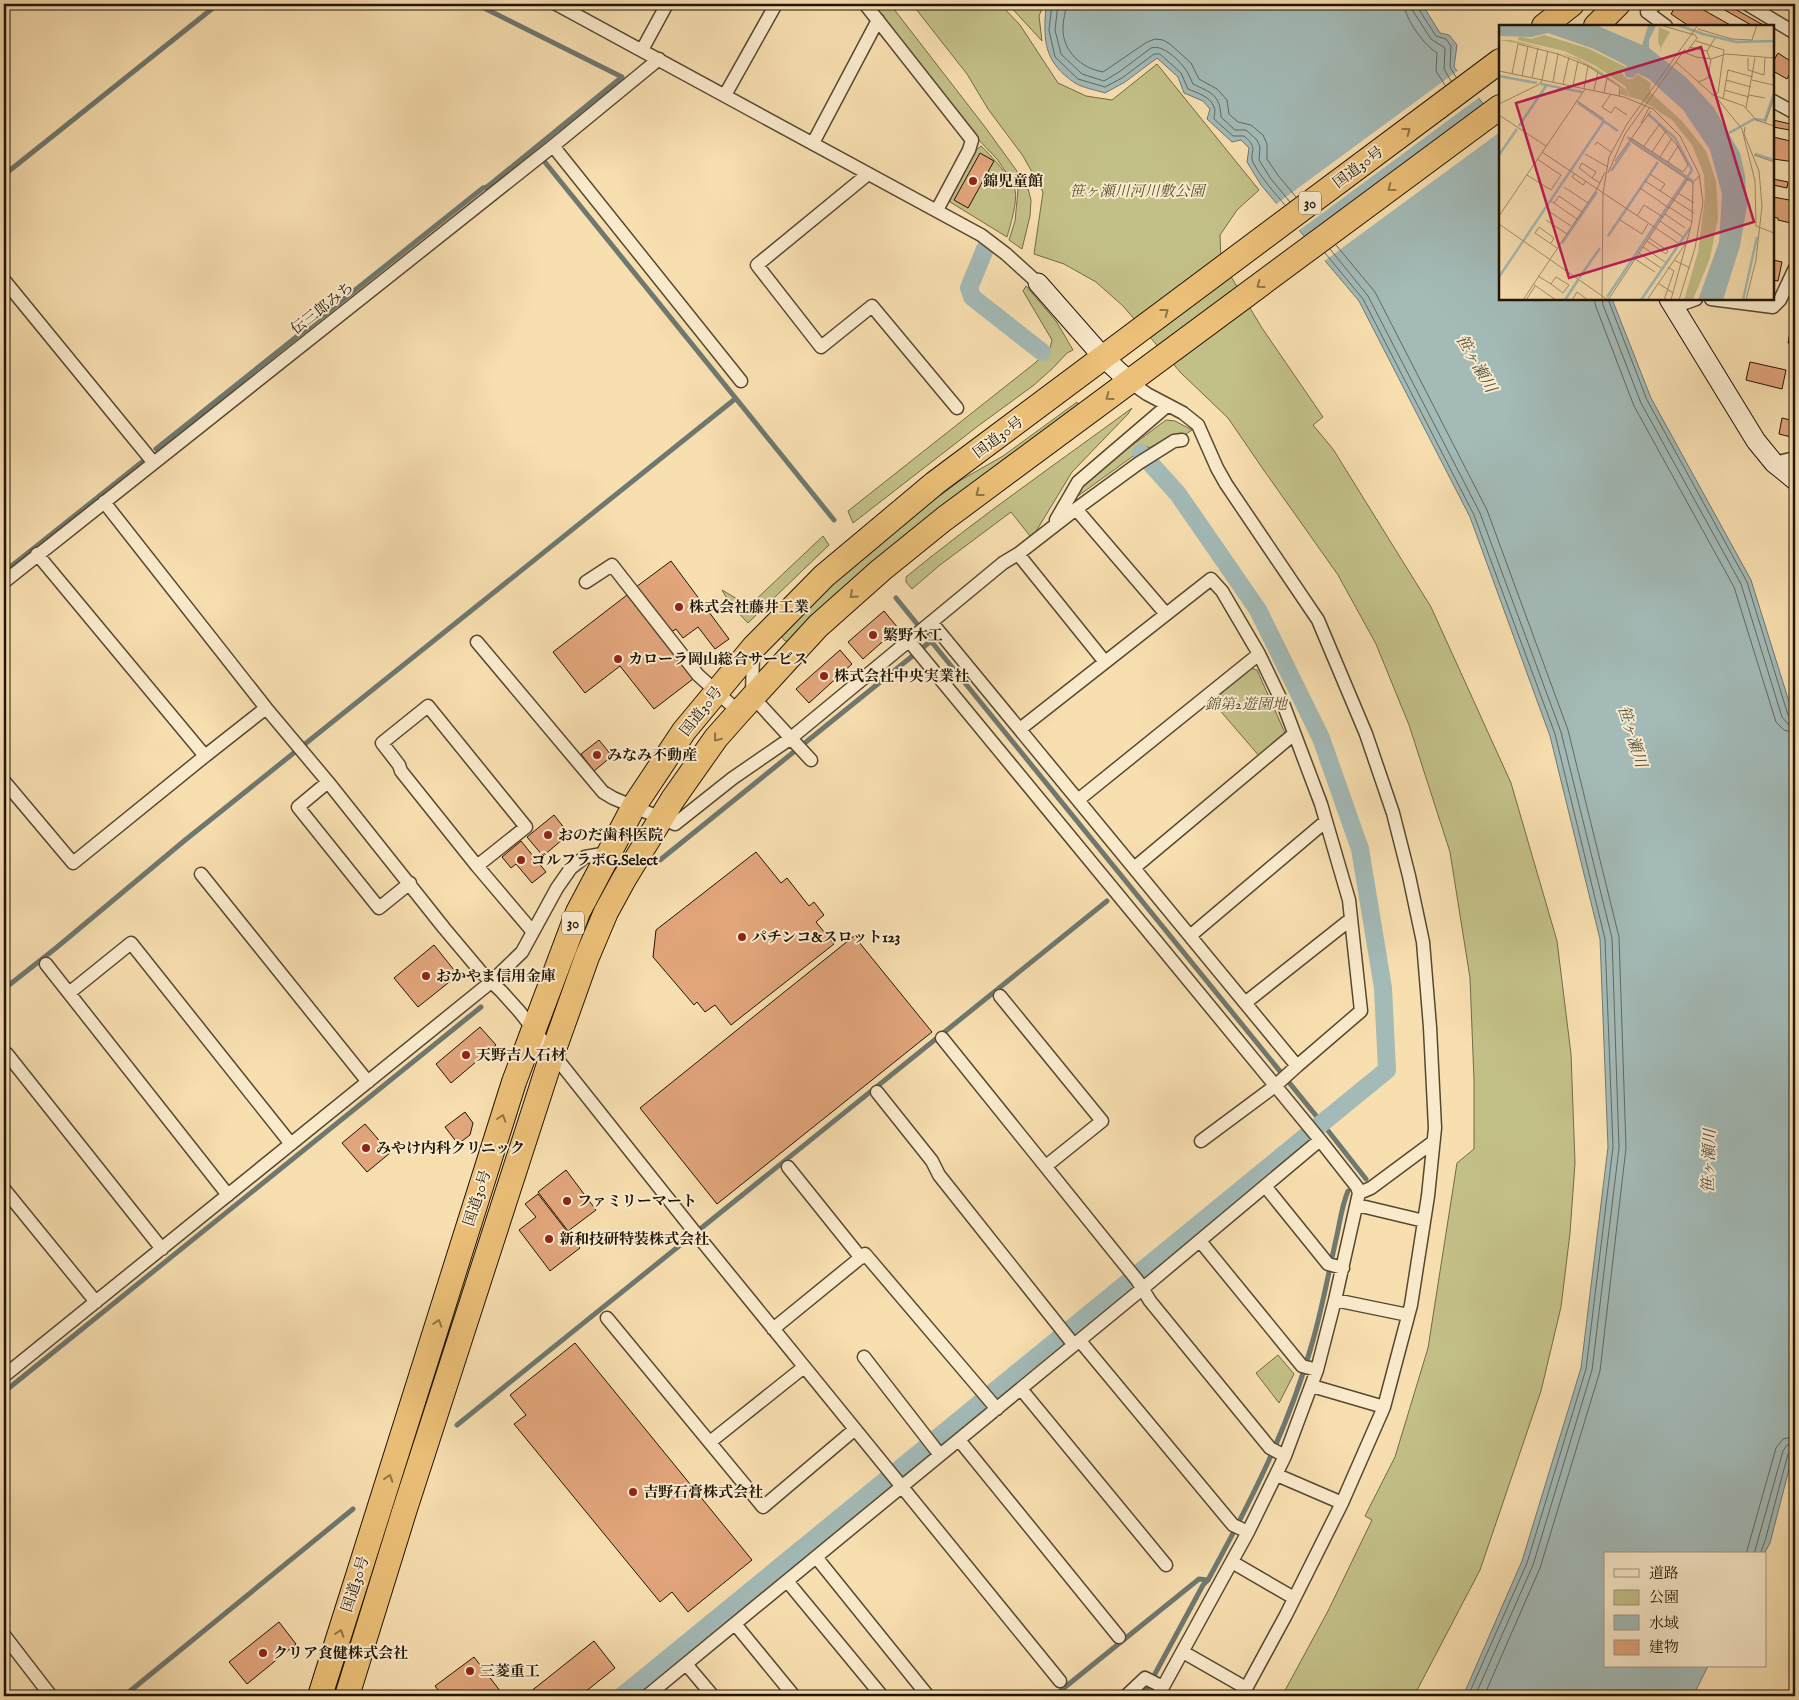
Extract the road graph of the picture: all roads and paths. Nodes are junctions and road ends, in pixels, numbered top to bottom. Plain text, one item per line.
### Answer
1 (556, 4) edge
2 (667, 4) edge
3 (776, 4) edge
4 (865, 4) edge
5 (1572, 4) edge
6 (1618, 4) edge
7 (1656, 4) edge
8 (1747, 4) edge
9 (878, 20) junction
10 (1545, 25) edge
11 (1597, 25) edge
12 (1665, 25) edge
13 (1795, 33) edge
14 (642, 50) junction
15 (659, 60) junction
16 (1497, 62) edge
17 (725, 95) junction
18 (1774, 102) edge
19 (1499, 108) edge
20 (1795, 113) edge
21 (813, 143) junction
22 (553, 146) junction
23 (868, 174) junction
24 (937, 210) junction
25 (1795, 268) edge
26 (4, 280) edge
27 (1038, 283) joint
28 (1690, 300) edge
29 (1719, 300) edge
30 (1672, 303) edge
31 (1103, 357) junction
32 (741, 381) dead end
33 (1130, 382) junction
34 (1168, 405) junction
35 (957, 408) dead end
36 (1182, 440) dead end
37 (1795, 458) edge
38 (153, 462) junction
39 (1774, 463) junction
40 (1795, 480) edge
41 (104, 502) junction
42 (1076, 509) junction
43 (1053, 527) junction
44 (37, 554) junction
45 (1018, 554) junction
46 (4, 582) edge
47 (586, 582) dead end
48 (1166, 614) junction
49 (920, 638) junction
50 (477, 642) dead end
51 (753, 648) junction
52 (1259, 654) junction
53 (1105, 662) junction
54 (733, 700) junction
55 (266, 708) junction
56 (1020, 729) junction
57 (1294, 734) junction
58 (793, 740) junction
59 (205, 756) junction
60 (808, 757) dead end
61 (4, 781) edge
62 (328, 782) junction
63 (1078, 800) junction
64 (640, 815) junction
65 (1326, 821) junction
66 (608, 853) junction
67 (477, 866) junction
68 (1134, 868) junction
69 (201, 874) dead end
70 (410, 883) junction
71 (1351, 919) junction
72 (533, 932) junction
73 (1190, 936) junction
74 (46, 964) dead end
75 (491, 982) junction
76 (69, 993) junction
77 (1000, 996) dead end
78 (1244, 1002) junction
79 (532, 1030) junction
80 (942, 1038) dead end
81 (7, 1054) dead end
82 (552, 1056) junction
83 (1285, 1077) junction
84 (368, 1082) junction
85 (877, 1092) dead end
86 (1318, 1138) junction
87 (1201, 1141) dead end
88 (1433, 1142) junction
89 (291, 1144) junction
90 (1046, 1166) junction
91 (788, 1167) dead end
92 (1265, 1186) junction
93 (4, 1189) edge
94 (228, 1195) junction
95 (1358, 1199) junction
96 (1424, 1221) junction
97 (1200, 1241) junction
98 (162, 1249) junction
99 (861, 1258) junction
100 (1335, 1266) junction
101 (1137, 1281) junction
102 (1335, 1300) junction
103 (96, 1302) junction
104 (1408, 1315) junction
105 (607, 1318) dead end
106 (773, 1329) junction
107 (1071, 1338) junction
108 (864, 1357) dead end
109 (804, 1367) junction
110 (1309, 1368) junction
111 (4, 1376) edge
112 (1312, 1386) junction
113 (1021, 1389) junction
114 (990, 1401) junction
115 (1384, 1407) junction
116 (854, 1430) junction
117 (959, 1440) junction
118 (710, 1442) junction
119 (933, 1446) junction
120 (1277, 1452) junction
121 (1277, 1475) junction
122 (894, 1479) junction
123 (1342, 1503) junction
124 (1241, 1529) junction
125 (816, 1557) junction
126 (1232, 1562) junction
127 (1166, 1565) dead end
128 (787, 1581) junction
129 (1294, 1598) junction
130 (735, 1624) junction
131 (4, 1635) edge
132 (1119, 1637) dead end
133 (1183, 1652) junction
134 (686, 1664) junction
135 (1060, 1681) dead end
136 (1156, 1687) edge
137 (1244, 1692) edge
138 (51, 1696) edge
139 (320, 1696) edge
140 (347, 1696) edge
141 (647, 1696) edge
142 (713, 1696) edge
143 (794, 1696) edge
144 (882, 1696) edge
145 (928, 1696) edge
146 (1126, 1696) edge

1 - 14 street
2 - 14 street
3 - 17 street
4 - 9 street
5 - 10 highway
6 - 11 highway
7 - 12 street
8 - 13 street
9 - 21 street
9 - 24 street
14 - 15 street
15 - 17 street
15 - 22 street, 伝三郎みち
31 -> 16 highway, 国道30号 / 30
17 - 21 street
18 - 20 street
19 -> 33 highway, 国道30号 / 30
21 - 23 street
22 - 32 street
22 - 38 street, 伝三郎みち
23 - 24 street
23 - 35 street
24 - 27 street
25 - 29 street
26 - 38 street
27 - 31 street
28 - 30 street
30 - 39 street
31 - 33 street
31 - 51 highway, 国道30号 / 30
33 - 34 street
33 -> 54 highway, 国道30号 / 30
34 - 43 street
34 - 88 street
36 - 42 street
37 - 39 street
38 - 41 street, 伝三郎みち
39 - 40 street
41 - 44 street, 伝三郎みち
41 - 55 street
42 - 43 street
42 - 48 street
43 - 45 street
44 - 46 street, 伝三郎みち
44 - 59 street
45 - 49 street
45 - 53 street
47 - 54 street
48 - 52 street
48 - 53 street
49 - 56 street
49 - 58 street
49 - 83 street
50 - 64 street
51 - 54 highway, 国道30号 / 30
51 - 54 street
52 - 57 street
52 - 63 street
53 - 56 street
54 - 58 street
54 - 64 highway, 国道30号 / 30
55 - 59 street
55 - 62 street
56 - 63 street
57 - 65 street
57 - 68 street
58 - 60 street
58 - 64 street
59 - 61 street
62 - 70 street
62 - 70 street
63 - 68 street
64 - 66 highway, 国道30号 / 30
64 - 82 highway, 国道30号 / 30
65 - 71 street
65 - 73 street
66 - 72 street
66 - 79 highway, 国道30号 / 30
67 - 67 street
67 - 72 street
68 - 73 street
69 - 84 street
70 - 75 street
71 - 78 street
71 - 83 street
72 - 75 street
73 - 78 street
74 - 76 street
75 - 79 street
75 - 84 street
76 - 89 street
76 - 94 street
77 - 90 street
78 - 83 street
79 - 82 street
139 -> 79 highway, 国道30号 / 30
80 - 90 street
81 - 98 street
82 - 106 street
82 - 140 highway, 国道30号 / 30
83 - 86 street
83 - 87 street
84 - 89 street
85 - 107 street
86 - 92 street
86 - 95 street
88 - 95 street
88 - 96 street
89 - 94 street
90 - 101 street
91 - 99 street
92 - 97 street
92 - 100 street
93 - 103 street
94 - 98 street
95 - 96 street
95 - 100 street
96 - 104 street
97 - 101 street
97 - 110 street
98 - 103 street
99 - 106 street
99 - 114 street
100 - 102 street
101 - 107 street
101 - 120 street
102 - 104 street
102 - 110 street
103 - 111 street
104 - 115 street
105 - 118 street
106 - 109 street
107 - 113 street
107 - 124 street
108 - 119 street
109 - 116 street
109 - 118 street
110 - 112 street
112 - 115 street
112 - 120 street
113 - 114 street
113 - 127 street
114 - 117 street
115 - 123 street
116 - 118 street
116 - 122 street
117 - 119 street
117 - 132 street
119 - 122 street
120 - 121 street
121 - 123 street
121 - 124 street
122 - 125 street
122 - 135 street
123 - 129 street
124 - 126 street
125 - 128 street
125 - 145 street
126 - 129 street
126 - 133 street
128 - 130 street
128 - 144 street
129 - 137 street
130 - 134 street
130 - 143 street
131 - 138 street
133 - 136 street
133 - 137 street
134 - 141 street
134 - 142 street
136 - 146 street

